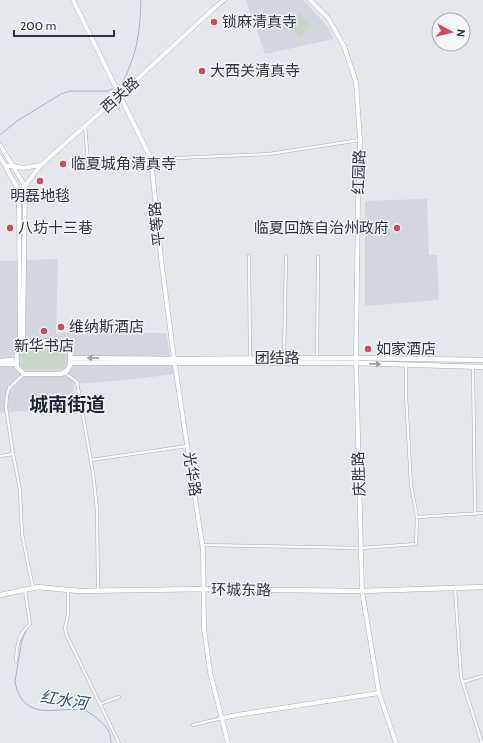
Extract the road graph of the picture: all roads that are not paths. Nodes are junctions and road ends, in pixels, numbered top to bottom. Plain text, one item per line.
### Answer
1 (73, 0) edge
2 (224, 0) edge
3 (310, 0) edge
4 (120, 95) junction
5 (85, 126) junction
6 (360, 140) junction
7 (0, 145) edge
8 (0, 157) edge
9 (151, 159) junction
10 (41, 165) junction
11 (5, 166) junction
12 (13, 166) junction
13 (25, 186) junction
14 (20, 194) junction
15 (249, 256) dead end
16 (286, 256) dead end
17 (318, 257) dead end
18 (21, 345) junction
19 (250, 358) junction
20 (284, 358) junction
21 (317, 358) junction
22 (406, 358) junction
23 (70, 360) junction
24 (356, 360) junction
25 (483, 360) edge
26 (0, 361) edge
27 (175, 361) junction
28 (16, 362) junction
29 (0, 364) edge
30 (406, 365) junction
31 (473, 366) junction
32 (483, 367) edge
33 (65, 373) junction
34 (24, 374) junction
35 (188, 446) junction
36 (14, 454) junction
37 (0, 456) edge
38 (91, 460) junction
39 (483, 513) edge
40 (475, 514) junction
41 (417, 517) junction
42 (203, 545) junction
43 (361, 548) junction
44 (483, 587) edge
45 (33, 588) junction
46 (454, 588) junction
47 (204, 589) junction
48 (26, 590) junction
49 (68, 590) junction
50 (98, 590) junction
51 (362, 591) junction
52 (0, 595) edge
53 (16, 661) dead end
54 (483, 676) edge
55 (463, 682) junction
56 (379, 693) junction
57 (119, 697) dead end
58 (100, 704) junction
59 (222, 718) junction
60 (193, 725) dead end
61 (119, 743) edge
62 (228, 743) edge
63 (396, 743) edge
64 (482, 743) edge

1 - 4 main road, 平等路
2 - 4 main road, 西关路
3 - 6 main road, 红园路
4 - 5 main road, 西关路
4 - 9 main road, 平等路
5 - 9 street
5 - 10 main road, 西关路
6 - 9 street
6 - 24 main road, 红园路
7 - 12 main road
8 - 11 main road
9 - 27 main road, 平等路
10 - 12 main road
10 - 13 main road, 西关路
11 - 12 main road
11 - 14 main road
12 - 13 main road
13 - 14 main road, 西关路
13 - 18 main road
14 - 18 main road
15 - 19 street
16 - 20 street
17 - 21 street
18 - 23 main road
18 - 28 main road
19 - 20 main road, 团结路
19 - 27 main road, 团结路
20 - 21 main road, 团结路
21 - 24 main road, 团结路
22 - 24 main road, 团结路
22 - 25 main road, 团结路
22 - 30 street
23 - 27 main road, 团结路
23 - 33 main road
24 - 27 main road, 团结路
24 -> 30 main road, 团结路
24 - 43 main road, 庆胜路
26 - 28 main road
27 - 35 main road, 光华路
28 - 29 main road
28 - 34 main road
30 - 31 main road, 团结路
30 - 41 street
31 - 32 main road, 团结路
31 - 40 street
33 - 34 main road
33 - 38 street
34 - 36 street
35 - 38 street
35 - 42 main road, 光华路
36 - 37 street
36 - 45 street
38 - 50 street
39 - 40 street
40 - 41 street
41 - 43 street
42 - 43 street
42 - 47 main road, 光华路
43 - 51 main road, 庆胜路
44 - 46 main road, 环城东路
45 - 48 main road, 环城东路
45 - 49 main road, 环城东路
46 - 51 main road, 环城东路
46 - 55 street
47 - 50 main road, 环城东路
47 - 51 main road, 环城东路
47 - 59 main road, 光华路
48 - 52 main road, 环城东路
48 - 53 street
49 - 50 main road, 环城东路
49 - 58 street
51 - 56 main road, 庆胜路
54 - 55 street
55 - 64 street
56 - 59 main road
56 - 63 main road, 庆胜路
57 - 58 street
58 - 61 street
59 - 60 street
59 - 62 main road, 光华路

